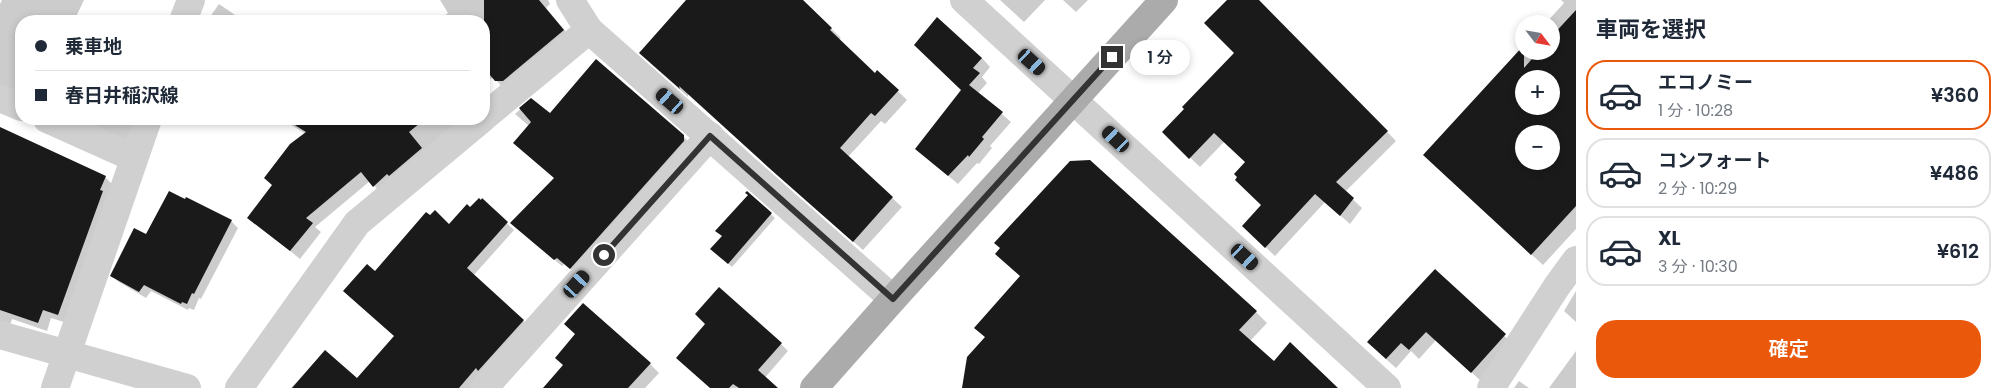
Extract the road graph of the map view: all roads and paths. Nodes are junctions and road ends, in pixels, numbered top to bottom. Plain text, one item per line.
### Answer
1 (190, 0) edge
2 (570, 0) edge
3 (964, 0) edge
4 (1164, 0) edge
5 (185, 15) edge
6 (589, 30) junction
7 (0, 98) edge
8 (1074, 99) junction
9 (15, 105) edge
10 (490, 112) edge
11 (60, 125) edge
12 (146, 125) edge
13 (475, 125) edge
14 (710, 136) junction
15 (134, 158) junction
16 (1576, 260) edge
17 (893, 299) junction
18 (0, 335) edge
19 (68, 354) junction
20 (56, 388) edge
21 (187, 388) edge
22 (239, 388) edge
23 (484, 388) edge
24 (814, 388) edge
25 (1388, 388) edge
26 (1491, 388) edge

1 - 5 street
2 - 6 street
3 - 8 street
4 - 8 main road
6 - 10 street
6 - 14 street
7 - 9 street
8 - 17 main road
8 - 25 street
11 - 15 street
12 - 15 street
13 - 22 street
14 - 17 street
14 - 23 street
15 - 19 street
16 - 26 street
17 - 24 main road
18 - 19 street
19 - 20 street
19 - 21 street

